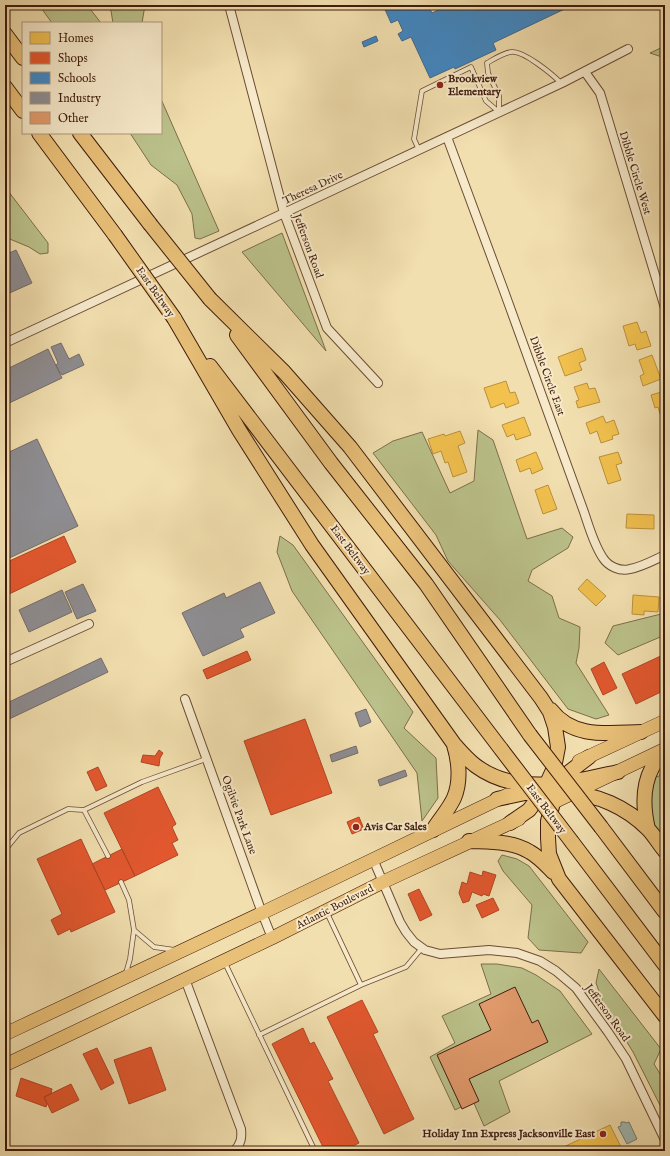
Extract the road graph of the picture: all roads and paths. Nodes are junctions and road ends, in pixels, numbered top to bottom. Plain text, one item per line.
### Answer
1 (229, 5) edge
2 (5, 34) edge
3 (628, 49) dead end
4 (22, 57) edge
5 (585, 72) junction
6 (562, 83) junction
7 (5, 87) edge
8 (22, 110) edge
9 (499, 112) junction
10 (40, 134) edge
11 (81, 134) edge
12 (447, 137) junction
13 (419, 150) junction
14 (284, 214) junction
15 (210, 299) junction
16 (665, 308) edge
17 (174, 318) junction
18 (5, 343) edge
19 (378, 383) dead end
20 (665, 555) edge
21 (89, 624) dead end
22 (5, 662) edge
23 (541, 698) junction
24 (185, 699) dead end
25 (665, 721) edge
26 (641, 732) junction
27 (454, 744) junction
28 (665, 750) edge
29 (589, 757) joint
30 (207, 759) junction
31 (618, 772) junction
32 (530, 784) junction
33 (551, 788) junction
34 (573, 793) junction
35 (497, 799) junction
36 (84, 810) junction
37 (510, 823) joint
38 (648, 829) junction
39 (433, 830) junction
40 (469, 842) junction
41 (5, 850) edge
42 (665, 851) edge
43 (108, 856) dead end
44 (373, 859) junction
45 (559, 879) junction
46 (121, 882) dead end
47 (383, 882) junction
48 (326, 911) junction
49 (665, 912) edge
50 (262, 913) junction
51 (134, 930) junction
52 (272, 938) junction
53 (422, 947) junction
54 (182, 951) junction
55 (224, 961) junction
56 (665, 965) edge
57 (125, 978) junction
58 (185, 979) junction
59 (361, 985) junction
60 (665, 1016) edge
61 (5, 1034) edge
62 (259, 1034) junction
63 (5, 1065) edge
64 (665, 1140) edge
65 (234, 1151) edge
66 (315, 1151) edge

1 - 14 street, Jefferson Road
2 - 4 highway
3 - 5 street, Theresa Drive
5 - 6 street, Theresa Drive
5 - 16 street, Dibble Circle West
6 - 9 street, Theresa Drive
6 - 9 lane
7 - 8 highway
9 - 12 street, Theresa Drive
9 - 13 lane
10 - 17 highway, East Beltway, bridge
11 - 15 highway, bridge
12 - 13 street, Theresa Drive
12 - 20 street, Dibble Circle East
13 - 14 street, Theresa Drive
14 - 18 street, Theresa Drive
14 - 19 street, Jefferson Road
15 - 23 highway
15 - 49 highway, bridge
17 - 27 highway
17 - 56 highway, East Beltway, bridge
21 - 22 street
23 - 26 highway
23 - 33 highway
24 - 30 street, Ogilvie Park Lane
25 - 26 highway
26 - 29 highway
27 - 32 highway
27 - 39 highway
28 - 31 highway
28 - 38 highway
29 - 33 highway
30 - 36 lane
30 - 50 street, Ogilvie Park Lane
31 - 33 highway
31 - 34 highway
32 - 33 highway
32 - 35 highway
33 - 34 highway
33 - 35 highway
33 - 37 highway
33 - 45 highway
34 - 38 highway
35 - 39 highway
36 - 41 lane
36 - 43 lane
37 - 40 highway, Atlantic Boulevard
38 - 42 highway
39 - 44 highway
40 - 45 highway
40 - 47 highway, Atlantic Boulevard
44 - 47 street, Jefferson Road
44 - 50 highway
45 - 60 highway
46 - 51 lane
47 - 48 highway, Atlantic Boulevard
47 - 53 street, Jefferson Road
48 - 52 highway, Atlantic Boulevard
48 - 59 lane
50 - 52 street, Ogilvie Park Lane
50 - 54 highway
51 - 54 lane
51 - 57 lane
52 - 55 highway, Atlantic Boulevard
53 - 59 lane
53 - 64 street, Jefferson Road
54 - 57 highway
55 - 58 highway, Atlantic Boulevard
55 - 62 lane
57 - 61 highway
58 - 63 highway, Atlantic Boulevard
58 - 65 street
59 - 62 lane
62 - 66 lane

